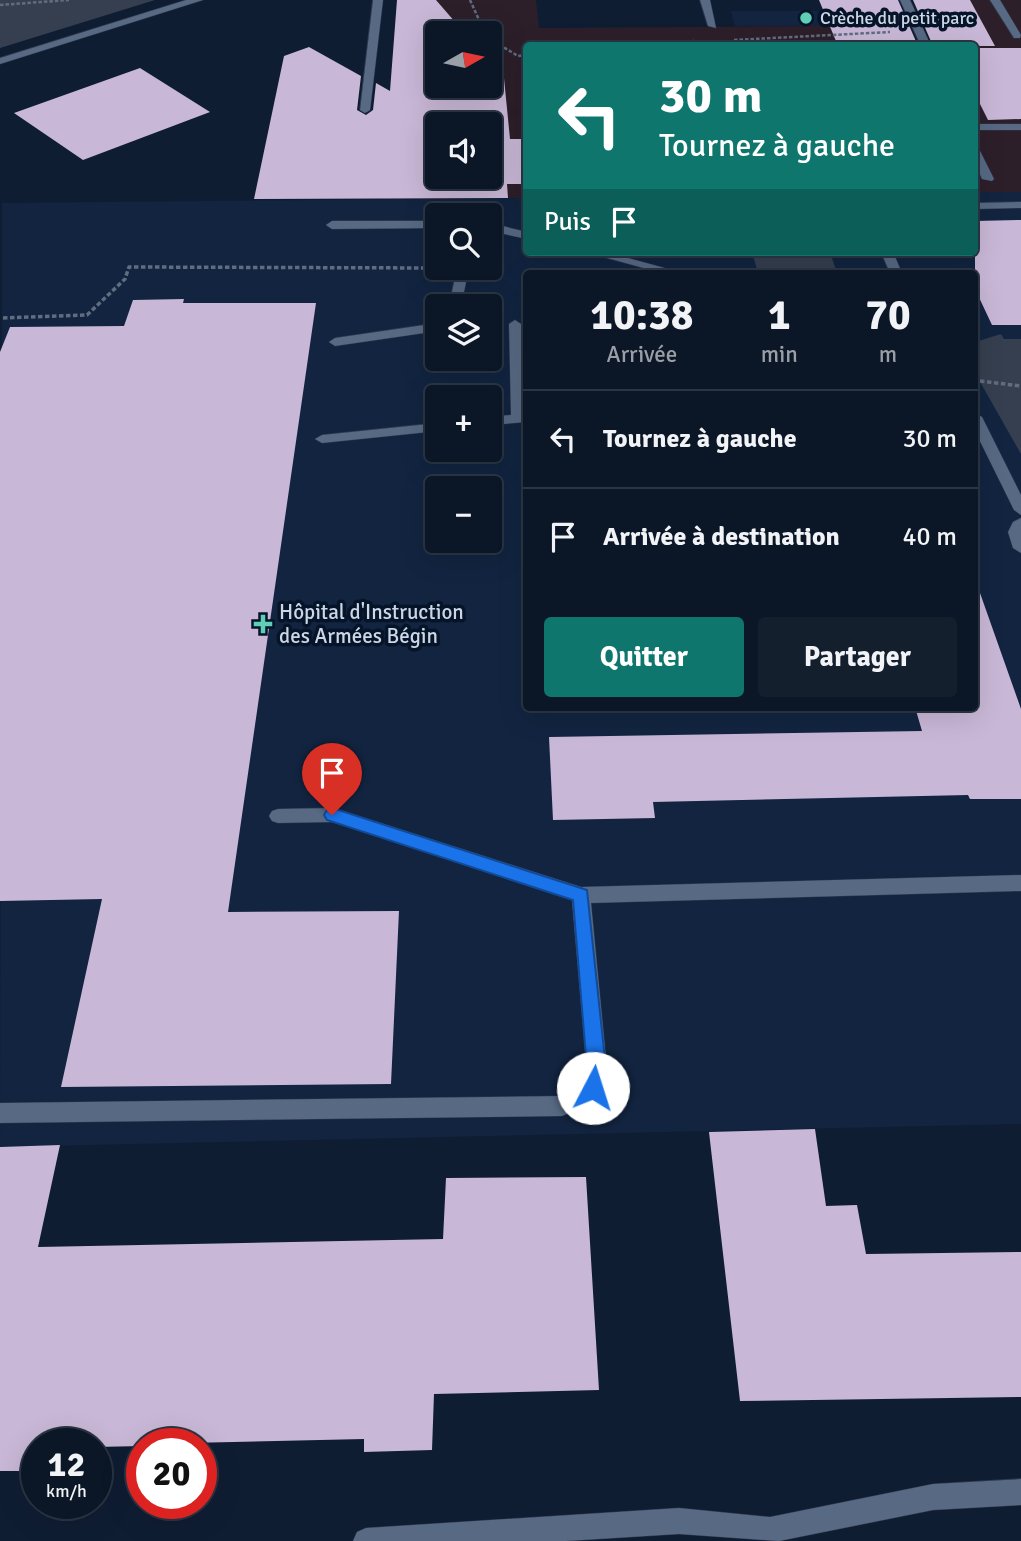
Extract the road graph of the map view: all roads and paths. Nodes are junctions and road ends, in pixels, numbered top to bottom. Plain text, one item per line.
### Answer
1 (69, 0) edge
2 (198, 0) edge
3 (378, 0) edge
4 (470, 0) edge
5 (705, 0) edge
6 (905, 0) edge
7 (995, 0) edge
8 (0, 5) edge
9 (480, 21) edge
10 (713, 26) dead end
11 (919, 30) junction
12 (1017, 36) dead end
13 (730, 40) dead end
14 (705, 41) dead end
15 (689, 42) edge
16 (924, 42) edge
17 (502, 46) edge
18 (523, 55) edge
19 (0, 61) edge
20 (365, 110) dead end
21 (978, 127) edge
22 (1021, 127) edge
23 (978, 157) edge
24 (988, 179) dead end
25 (1021, 205) edge
26 (978, 206) edge
27 (425, 224) edge
28 (332, 225) dead end
29 (502, 230) edge
30 (523, 235) edge
31 (607, 256) edge
32 (425, 268) edge
33 (665, 270) edge
34 (3, 318) dead end
35 (515, 324) dead end
36 (425, 329) edge
37 (335, 342) dead end
38 (980, 381) dead end
39 (1021, 386) edge
40 (522, 418) edge
41 (502, 420) edge
42 (978, 423) edge
43 (425, 428) edge
44 (322, 439) dead end
45 (1021, 510) edge
46 (1021, 523) edge
47 (1021, 548) edge
48 (278, 817) dead end
49 (1021, 883) edge
50 (581, 895) junction
51 (0, 1113) edge
52 (1021, 1492) edge
53 (770, 1536) edge
54 (366, 1541) edge

1 - 8 path
2 - 19 street
3 - 20 street
4 - 9 path
5 - 10 street
6 - 11 street
7 - 12 street
11 - 13 path
11 - 16 street
14 - 15 path
17 - 18 path
21 - 22 street
23 - 24 street
25 - 26 street
27 - 28 street
29 - 30 street
31 - 33 street
32 - 34 path
35 - 40 street
36 - 37 street
38 - 39 path
40 - 41 street
42 - 45 street
43 - 44 street
46 - 47 street
48 - 50 street
49 - 50 street
50 - 51 street
52 - 53 street
53 - 54 street

